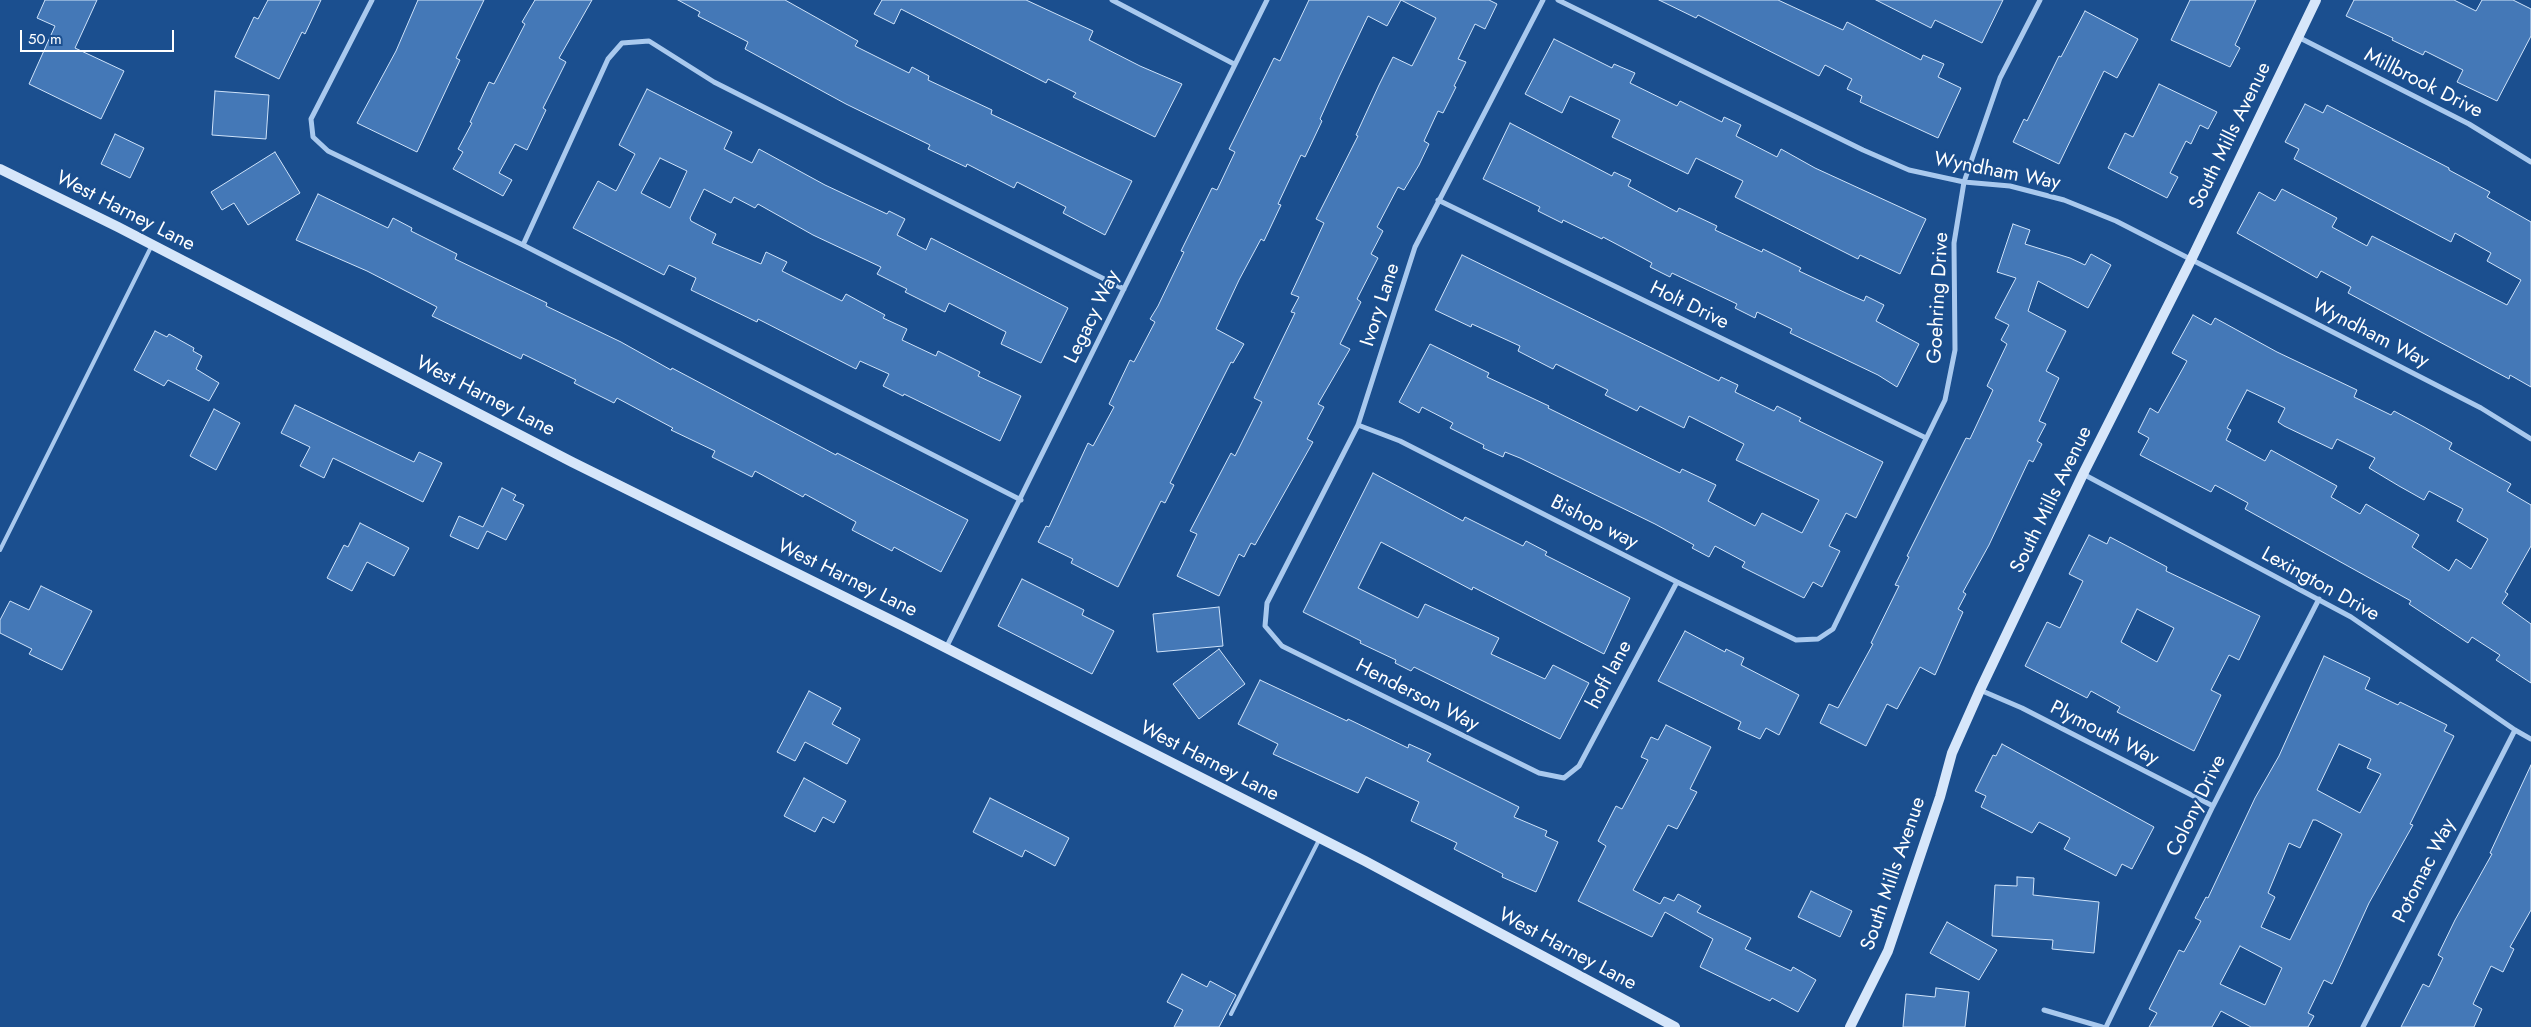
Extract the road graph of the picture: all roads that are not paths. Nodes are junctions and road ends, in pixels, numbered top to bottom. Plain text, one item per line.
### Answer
1 (372, 0) edge
2 (1112, 0) edge
3 (1267, 0) edge
4 (1543, 0) edge
5 (1558, 0) edge
6 (2040, 0) edge
7 (2316, 0) edge
8 (2298, 37) junction
9 (1234, 64) junction
10 (2531, 153) edge
11 (2529, 160) edge
12 (0, 169) edge
13 (1964, 182) junction
14 (1438, 200) junction
15 (152, 244) junction
16 (523, 245) junction
17 (2191, 260) junction
18 (1124, 289) junction
19 (1358, 425) junction
20 (1926, 438) junction
21 (2531, 439) edge
22 (2083, 474) junction
23 (1021, 500) junction
24 (0, 550) edge
25 (1678, 582) junction
26 (2318, 600) junction
27 (1265, 626) joint
28 (1818, 639) joint
29 (946, 648) junction
30 (1980, 690) junction
31 (2515, 730) junction
32 (2531, 739) edge
33 (1564, 778) joint
34 (2213, 806) junction
35 (1320, 838) junction
36 (2044, 1010) dead end
37 (1232, 1014) dead end
38 (1675, 1027) edge
39 (1850, 1027) edge
40 (2102, 1027) edge
41 (2106, 1027) edge
42 (2363, 1027) edge

1 - 16 street
2 - 9 street
3 - 9 street, Legacy Way
4 - 14 street, Ivory Lane
5 - 13 street, Wyndham Way
6 - 13 street, Goehring Drive
7 - 8 main road, South Mills Avenue
8 - 11 street, Millbrook Drive
8 - 17 main road, South Mills Avenue
9 - 18 street, Legacy Way
10 - 11 street
12 - 15 main road, West Harney Lane
13 - 17 street, Wyndham Way
13 - 20 street, Goehring Drive
14 - 19 street, Ivory Lane
14 - 20 street, Holt Drive
15 - 24 lane
15 - 29 main road, West Harney Lane
16 - 18 street
16 - 23 street
17 - 21 street, Wyndham Way
17 - 22 main road, South Mills Avenue
18 - 23 street, Legacy Way
19 - 25 street, Bishop way
19 - 27 street, Ivory Lane
20 - 28 street, Goehring Drive
22 - 26 street, Lexington Drive
22 - 30 main road, South Mills Avenue
23 - 29 street, Legacy Way
25 - 28 street, Bishop way
25 - 33 street, hoff lane
26 - 31 street, Lexington Drive
26 - 34 street, Colony Drive
27 - 33 street, Henderson Way
29 - 35 main road, West Harney Lane
30 - 34 street, Plymouth Way
30 - 39 main road, South Mills Avenue
31 - 32 street, Lexington Drive
31 - 42 street, Potomac Way
34 - 41 street, Colony Drive
35 - 37 lane
35 - 38 main road, West Harney Lane
36 - 40 street

